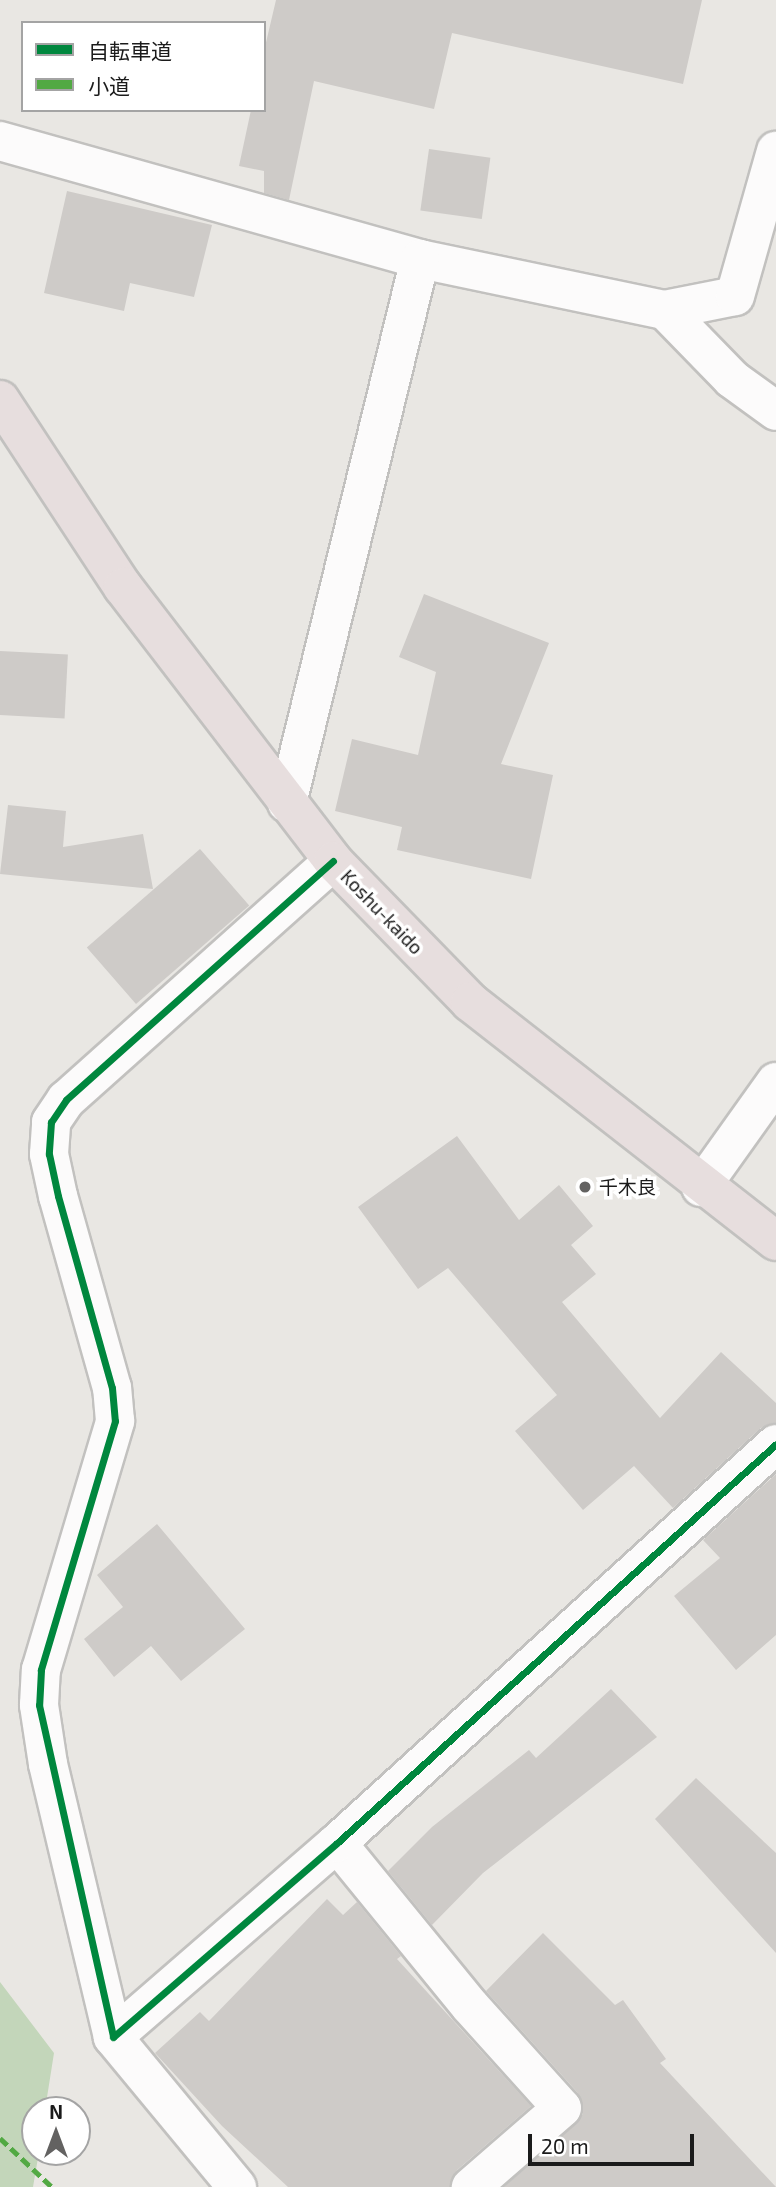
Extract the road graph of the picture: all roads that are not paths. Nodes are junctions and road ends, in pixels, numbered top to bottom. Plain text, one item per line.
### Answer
1 (0, 141) edge
2 (776, 151) edge
3 (420, 259) junction
4 (665, 310) junction
5 (0, 400) edge
6 (776, 411) edge
7 (287, 803) junction
8 (332, 860) junction
9 (776, 1082) edge
10 (701, 1187) junction
11 (776, 1241) edge
12 (776, 1444) edge
13 (337, 1843) junction
14 (113, 2037) junction
15 (237, 2187) edge
16 (471, 2187) edge

1 - 3 street
2 - 4 street
3 - 4 street
3 - 7 street
4 - 6 street
5 - 7 highway, Koshu-kaido
7 - 8 highway, Koshu-kaido
8 - 10 highway, Koshu-kaido
8 - 14 street
9 - 10 street
10 - 11 highway, Koshu-kaido
12 - 13 street
13 - 14 street
13 - 16 street
14 - 15 street

